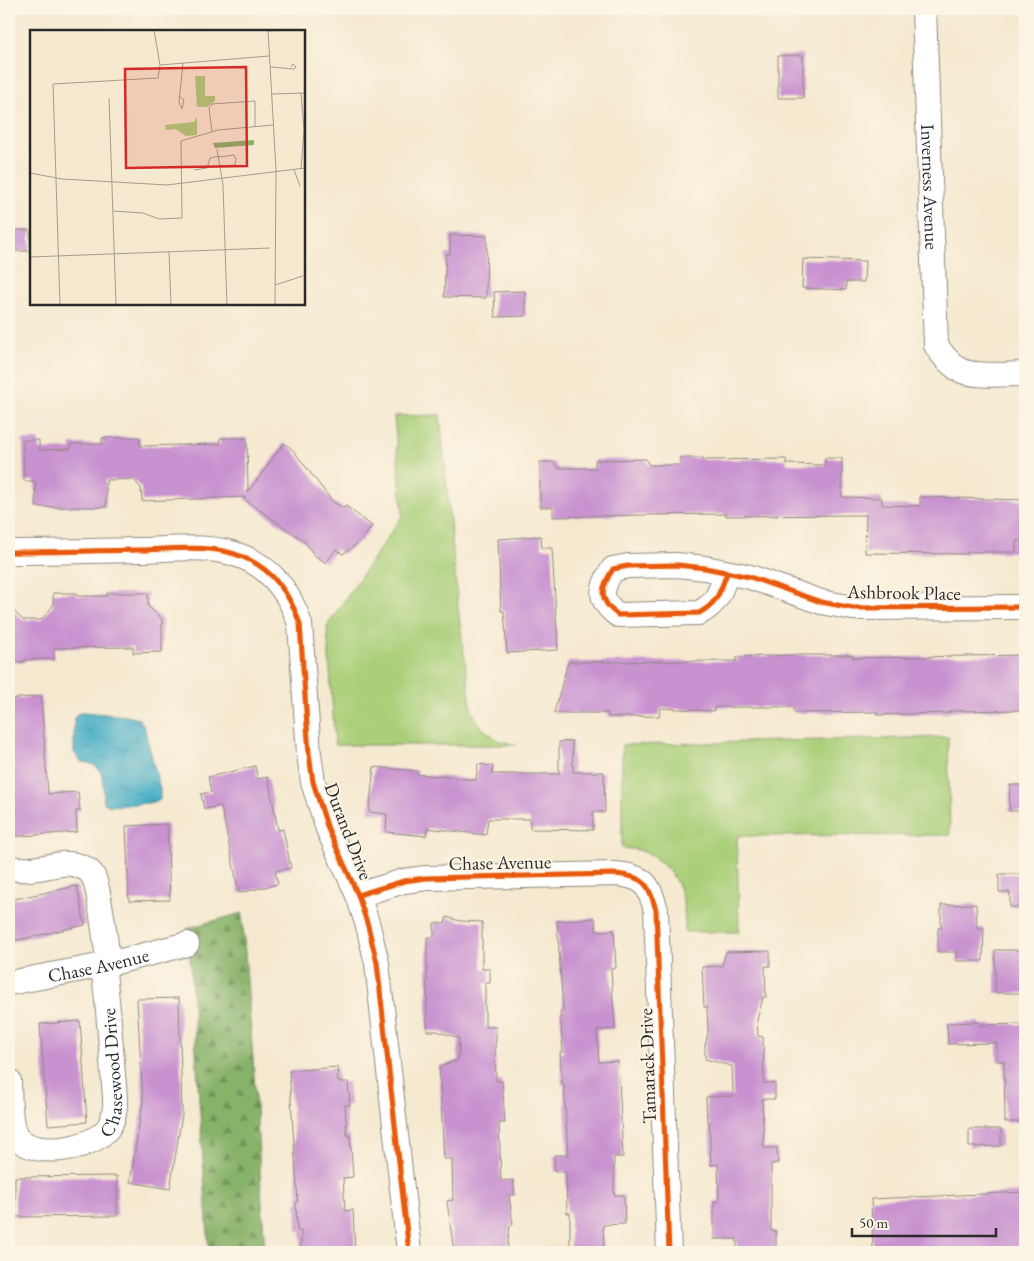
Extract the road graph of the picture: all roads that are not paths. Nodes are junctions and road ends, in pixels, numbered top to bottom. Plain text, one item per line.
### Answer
1 (924, 9) edge
2 (1025, 374) edge
3 (9, 552) edge
4 (727, 573) junction
5 (1025, 607) edge
6 (9, 868) edge
7 (644, 881) joint
8 (358, 895) junction
9 (187, 944) dead end
10 (106, 964) junction
11 (9, 984) edge
12 (9, 1081) edge
13 (409, 1252) edge
14 (670, 1252) edge

1 - 2 street, Inverness Avenue
3 - 8 street, Durand Drive
4 - 4 street, Ashbrook Place
4 - 5 street, Ashbrook Place
6 - 10 street
7 - 8 street, Chase Avenue
7 - 14 street, Tamarack Drive
8 - 13 street, Durand Drive
9 - 10 street, Chase Avenue
10 - 11 street, Chase Avenue
10 - 12 street, Chasewood Drive

